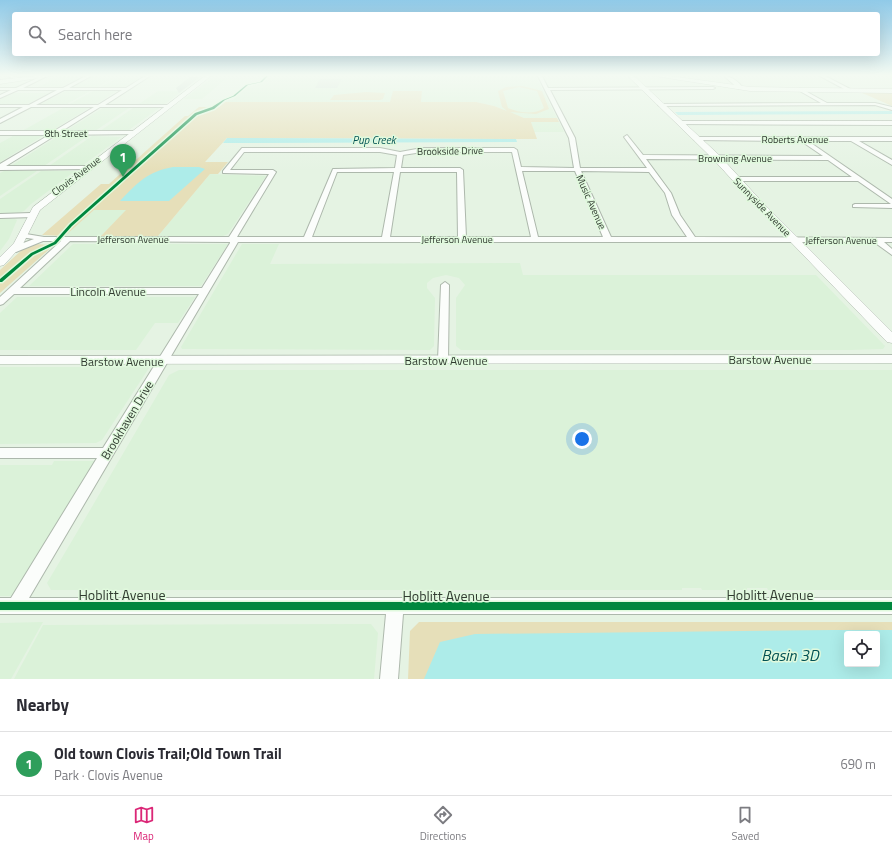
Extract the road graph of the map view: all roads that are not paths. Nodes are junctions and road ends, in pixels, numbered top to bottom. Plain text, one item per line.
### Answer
1 (27, 108) edge
2 (96, 108) edge
3 (167, 108) edge
4 (557, 108) edge
5 (663, 108) edge
6 (0, 122) edge
7 (682, 123) junction
8 (892, 123) edge
9 (0, 133) edge
10 (55, 133) junction
11 (132, 134) junction
12 (627, 137) dead end
13 (697, 139) junction
14 (802, 139) junction
15 (852, 139) junction
16 (892, 139) edge
17 (400, 154) junction
18 (716, 157) junction
19 (642, 158) junction
20 (828, 158) junction
21 (892, 163) edge
22 (0, 167) edge
23 (88, 168) junction
24 (518, 169) junction
25 (577, 169) junction
26 (398, 170) junction
27 (650, 170) junction
28 (273, 172) joint
29 (736, 179) junction
30 (859, 179) junction
31 (892, 202) edge
32 (855, 206) dead end
33 (892, 206) edge
34 (31, 215) junction
35 (0, 216) edge
36 (23, 235) junction
37 (68, 239) junction
38 (386, 239) junction
39 (462, 239) junction
40 (535, 239) junction
41 (44, 240) junction
42 (233, 240) junction
43 (307, 240) junction
44 (608, 240) junction
45 (693, 240) junction
46 (793, 240) junction
47 (876, 240) junction
48 (892, 240) edge
49 (13, 250) junction
50 (892, 253) edge
51 (0, 263) edge
52 (445, 285) dead end
53 (12, 291) junction
54 (205, 291) junction
55 (0, 302) edge
56 (892, 339) edge
57 (892, 359) edge
58 (0, 360) edge
59 (443, 360) junction
60 (162, 361) junction
61 (0, 453) edge
62 (107, 453) junction
63 (8, 606) edge
64 (892, 606) edge
65 (395, 607) junction
66 (389, 679) edge

1 - 6 street
2 - 10 street
3 - 11 main road, Clovis Avenue
4 - 25 street, Music Avenue
5 - 7 main road, Sunnyside Avenue
7 - 8 street
7 - 13 main road, Sunnyside Avenue
9 - 10 street, 8th Street
10 - 11 street, 8th Street
10 - 22 street
11 - 23 main road, Clovis Avenue
12 - 19 street
13 - 14 street, Roberts Avenue
13 - 18 main road, Sunnyside Avenue
14 - 15 street, Roberts Avenue
14 - 20 street
15 - 16 street, Roberts Avenue
15 - 21 street
17 - 24 street, Brookside Drive
17 - 26 street
17 - 28 street, Brookside Drive
18 - 19 street, Browning Avenue
18 - 20 street, Browning Avenue
18 - 29 main road, Sunnyside Avenue
19 - 27 street
20 - 30 street
22 - 23 street
23 - 34 main road, Clovis Avenue
24 - 25 street
24 - 40 street
25 - 27 street
25 - 44 street, Music Avenue
26 - 38 street
26 - 39 street
26 - 43 street
27 - 45 street
28 - 42 street, Brookhaven Drive
29 - 30 street
29 - 46 main road, Sunnyside Avenue
30 - 31 street
32 - 33 street
34 - 35 street
34 - 36 main road, Clovis Avenue
36 - 41 street, Jefferson Avenue
36 - 49 main road, Clovis Avenue
37 - 41 street, Jefferson Avenue
37 - 42 street, Jefferson Avenue
37 - 53 street
38 - 39 street, Jefferson Avenue
38 - 43 street, Jefferson Avenue
39 - 40 street, Jefferson Avenue
40 - 44 street, Jefferson Avenue
41 - 49 street
42 - 43 street, Jefferson Avenue
42 - 54 street, Brookhaven Drive
44 - 45 street, Jefferson Avenue
45 - 46 street, Jefferson Avenue
46 - 47 street, Jefferson Avenue
46 - 56 main road, Sunnyside Avenue
47 - 48 street, Jefferson Avenue
47 - 50 street
49 - 51 main road, Clovis Avenue
52 - 59 street
53 - 54 street, Lincoln Avenue
53 - 55 street
54 - 60 street, Brookhaven Drive
57 - 59 main road, Barstow Avenue
58 - 60 main road, Barstow Avenue
59 - 60 main road, Barstow Avenue
60 - 62 street, Brookhaven Drive
61 - 62 street
62 - 63 street, Brookhaven Drive
63 - 65 street, Hoblitt Avenue
64 - 65 street, Hoblitt Avenue
65 - 66 street

